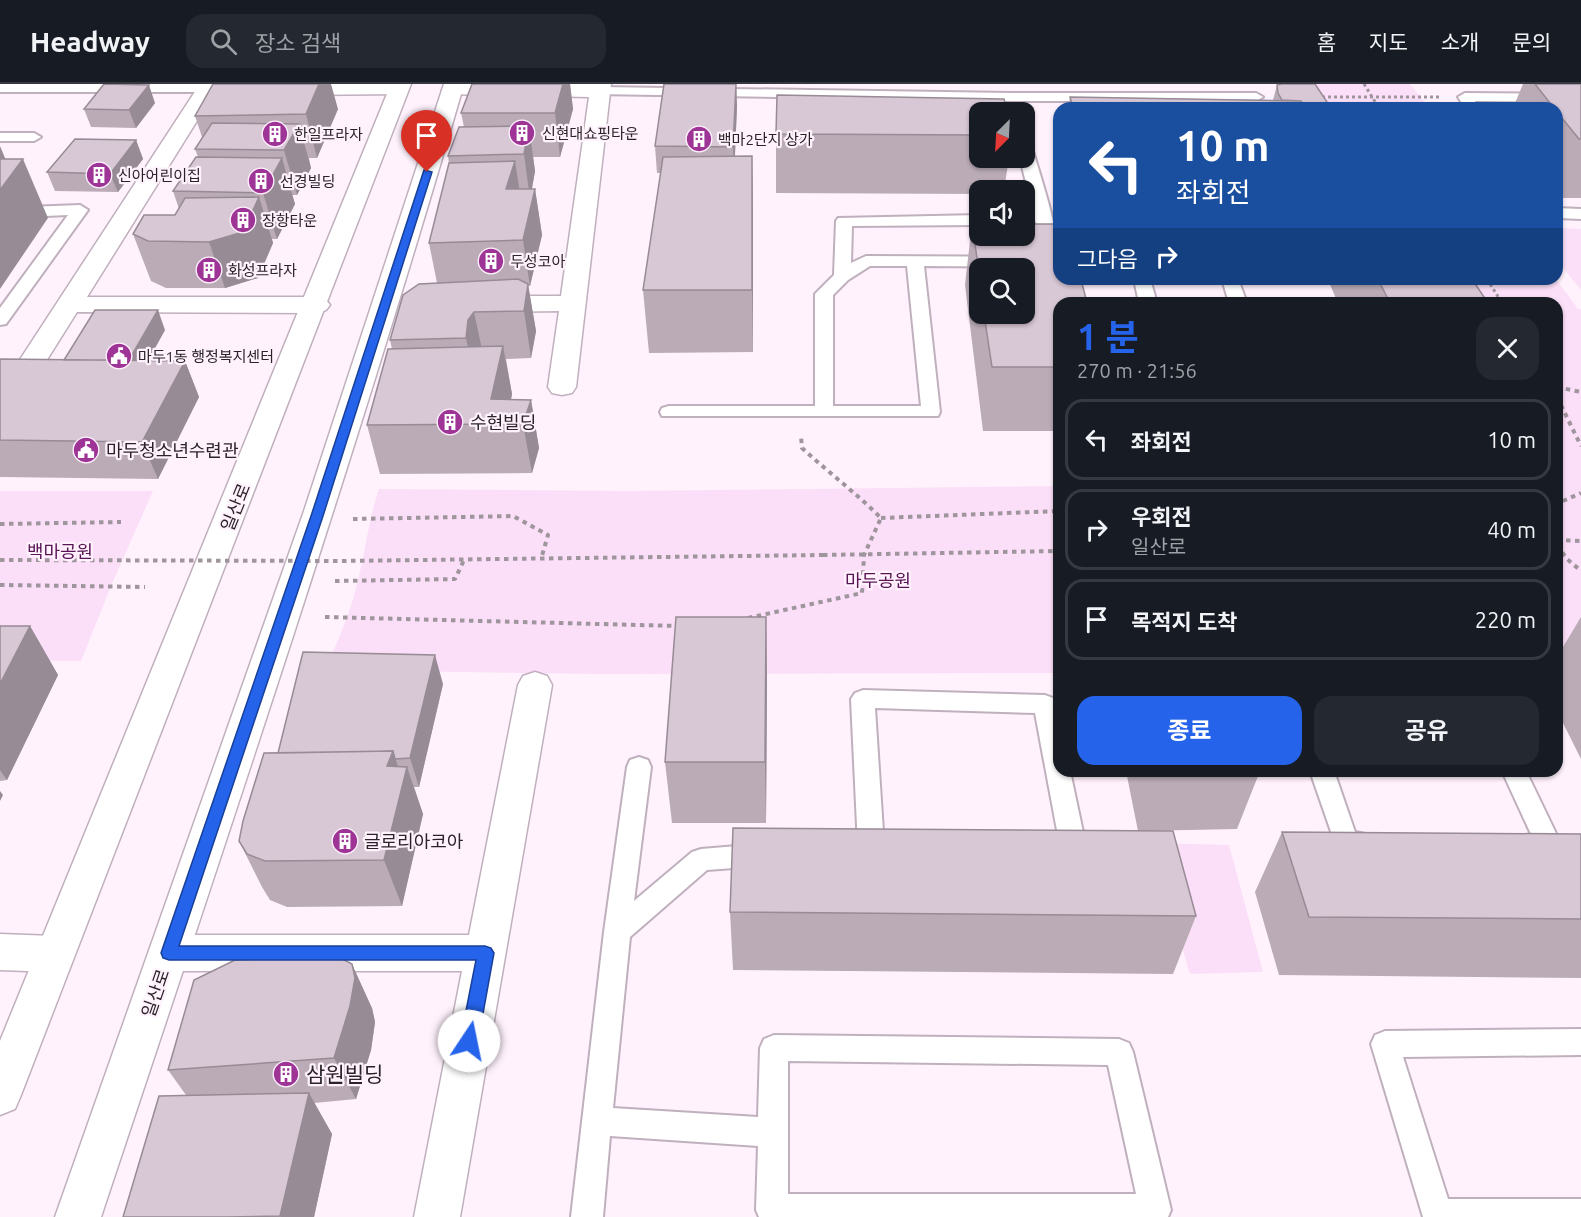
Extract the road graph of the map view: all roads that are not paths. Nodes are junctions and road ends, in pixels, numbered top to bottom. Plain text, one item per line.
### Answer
1 (1503, 84) edge
2 (216, 87) edge
3 (399, 87) edge
4 (453, 87) edge
5 (600, 87) edge
6 (0, 88) edge
7 (265, 89) edge
8 (1009, 90) edge
9 (1256, 97) dead end
10 (1512, 98) junction
11 (1581, 98) edge
12 (1477, 102) edge
13 (0, 137) edge
14 (34, 137) dead end
15 (1033, 168) edge
16 (0, 213) edge
17 (1563, 213) edge
18 (1581, 214) edge
19 (1052, 219) edge
20 (969, 220) edge
21 (1035, 220) edge
22 (915, 261) junction
23 (1053, 262) edge
24 (842, 276) junction
25 (572, 303) junction
26 (68, 304) junction
27 (464, 304) edge
28 (317, 305) junction
29 (0, 320) edge
30 (18, 384) edge
31 (562, 387) dead end
32 (669, 412) dead end
33 (824, 412) junction
34 (535, 685) dead end
35 (1053, 744) edge
36 (639, 767) dead end
37 (1060, 777) edge
38 (1324, 777) edge
39 (1517, 777) edge
40 (1391, 844) edge
41 (872, 848) edge
42 (1038, 850) edge
43 (1550, 850) edge
44 (780, 854) edge
45 (617, 932) junction
46 (0, 952) edge
47 (169, 953) junction
48 (485, 953) junction
49 (54, 954) junction
50 (1581, 1042) edge
51 (0, 1095) edge
52 (599, 1120) junction
53 (773, 1133) junction
54 (1581, 1215) edge
55 (78, 1217) edge
56 (436, 1217) edge
57 (587, 1217) edge

1 - 10 lane
2 - 6 lane
2 - 26 main road
3 - 7 main road
3 - 28 main road, 일산로
4 - 5 main road
4 - 47 main road, 일산로
5 - 8 lane
5 - 25 main road
8 - 9 lane
10 - 11 lane
10 - 12 lane
13 - 14 lane
15 - 19 lane
16 - 29 lane
17 - 18 lane
19 - 21 lane
20 - 24 lane
22 - 23 lane
22 - 24 lane
22 - 33 lane
24 - 33 lane
25 - 27 main road
25 - 31 main road
26 - 28 main road
26 - 30 main road
28 - 49 main road, 일산로
32 - 33 lane
34 - 48 main road
35 - 41 lane
36 - 45 lane
37 - 42 lane
38 - 40 lane
39 - 43 lane
44 - 45 lane
45 - 52 lane
46 - 49 main road
47 - 48 main road
47 - 55 main road, 일산로
48 - 56 main road
49 - 51 main road, 일산로
50 - 54 lane
52 - 53 lane
52 - 57 lane
53 - 53 lane

